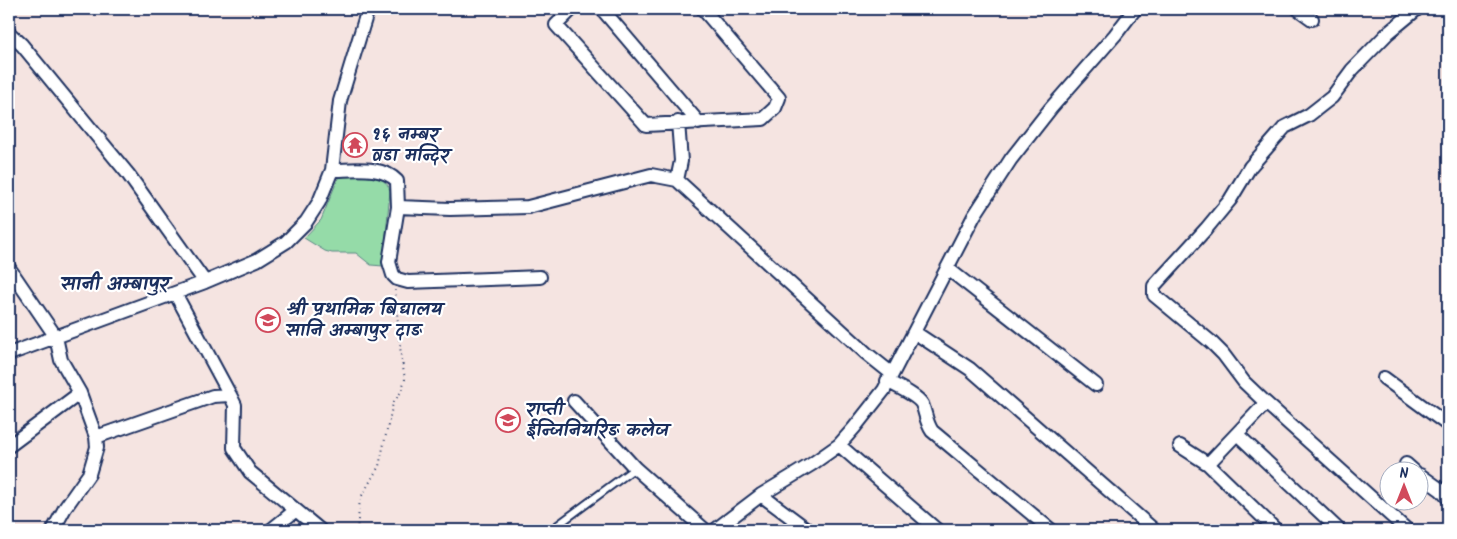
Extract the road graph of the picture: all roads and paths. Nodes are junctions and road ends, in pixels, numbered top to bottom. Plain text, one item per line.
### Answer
1 (368, 9) edge
2 (572, 9) edge
3 (602, 9) edge
4 (703, 9) edge
5 (1135, 9) edge
6 (1298, 9) edge
7 (1416, 9) edge
8 (1312, 19) dead end
9 (9, 33) edge
10 (678, 122) junction
11 (699, 123) junction
12 (332, 170) junction
13 (677, 180) junction
14 (398, 207) junction
15 (9, 268) edge
16 (947, 268) junction
17 (393, 275) junction
18 (540, 277) dead end
19 (205, 282) junction
20 (175, 293) junction
21 (914, 332) junction
22 (56, 337) junction
23 (9, 354) edge
24 (889, 377) junction
25 (1384, 378) dead end
26 (1096, 385) dead end
27 (80, 393) junction
28 (230, 395) junction
29 (574, 400) dead end
30 (1266, 403) junction
31 (1448, 425) edge
32 (1237, 434) junction
33 (96, 437) junction
34 (839, 445) junction
35 (9, 446) edge
36 (1180, 446) dead end
37 (1208, 464) junction
38 (635, 468) junction
39 (1430, 482) edge
40 (761, 495) junction
41 (1448, 498) edge
42 (296, 510) junction
43 (721, 528) edge
44 (53, 530) edge
45 (271, 530) edge
46 (320, 530) edge
47 (357, 530) edge
48 (550, 530) edge
49 (705, 530) edge
50 (808, 530) edge
51 (937, 530) edge
52 (1051, 530) edge
53 (1154, 530) edge
54 (1276, 530) edge
55 (1338, 530) edge
56 (1407, 530) edge

1 - 12 street
2 - 10 street
3 - 11 street
4 - 11 street
5 - 16 street
6 - 8 street
7 - 30 street
9 - 19 street
10 - 11 street
10 - 13 street
12 - 14 street
12 - 19 street
13 - 14 street
13 - 24 street
14 - 17 street
15 - 22 street
16 - 21 street
16 - 26 street
17 - 18 street
17 - 47 path
19 - 20 street
20 - 22 street
20 - 28 street
21 - 24 street
21 - 53 street
22 - 23 street
22 - 27 street
24 - 34 street
24 - 52 street
25 - 31 street
27 - 33 street
27 - 35 street
28 - 33 street
28 - 42 street
29 - 38 street
30 - 32 street
30 - 56 street
32 - 37 street
32 - 55 street
33 - 44 street
34 - 40 street
34 - 51 street
36 - 37 street
37 - 54 street
38 - 48 lane
38 - 49 street
39 - 41 street
40 - 43 street
40 - 50 street
42 - 45 street
42 - 46 street

